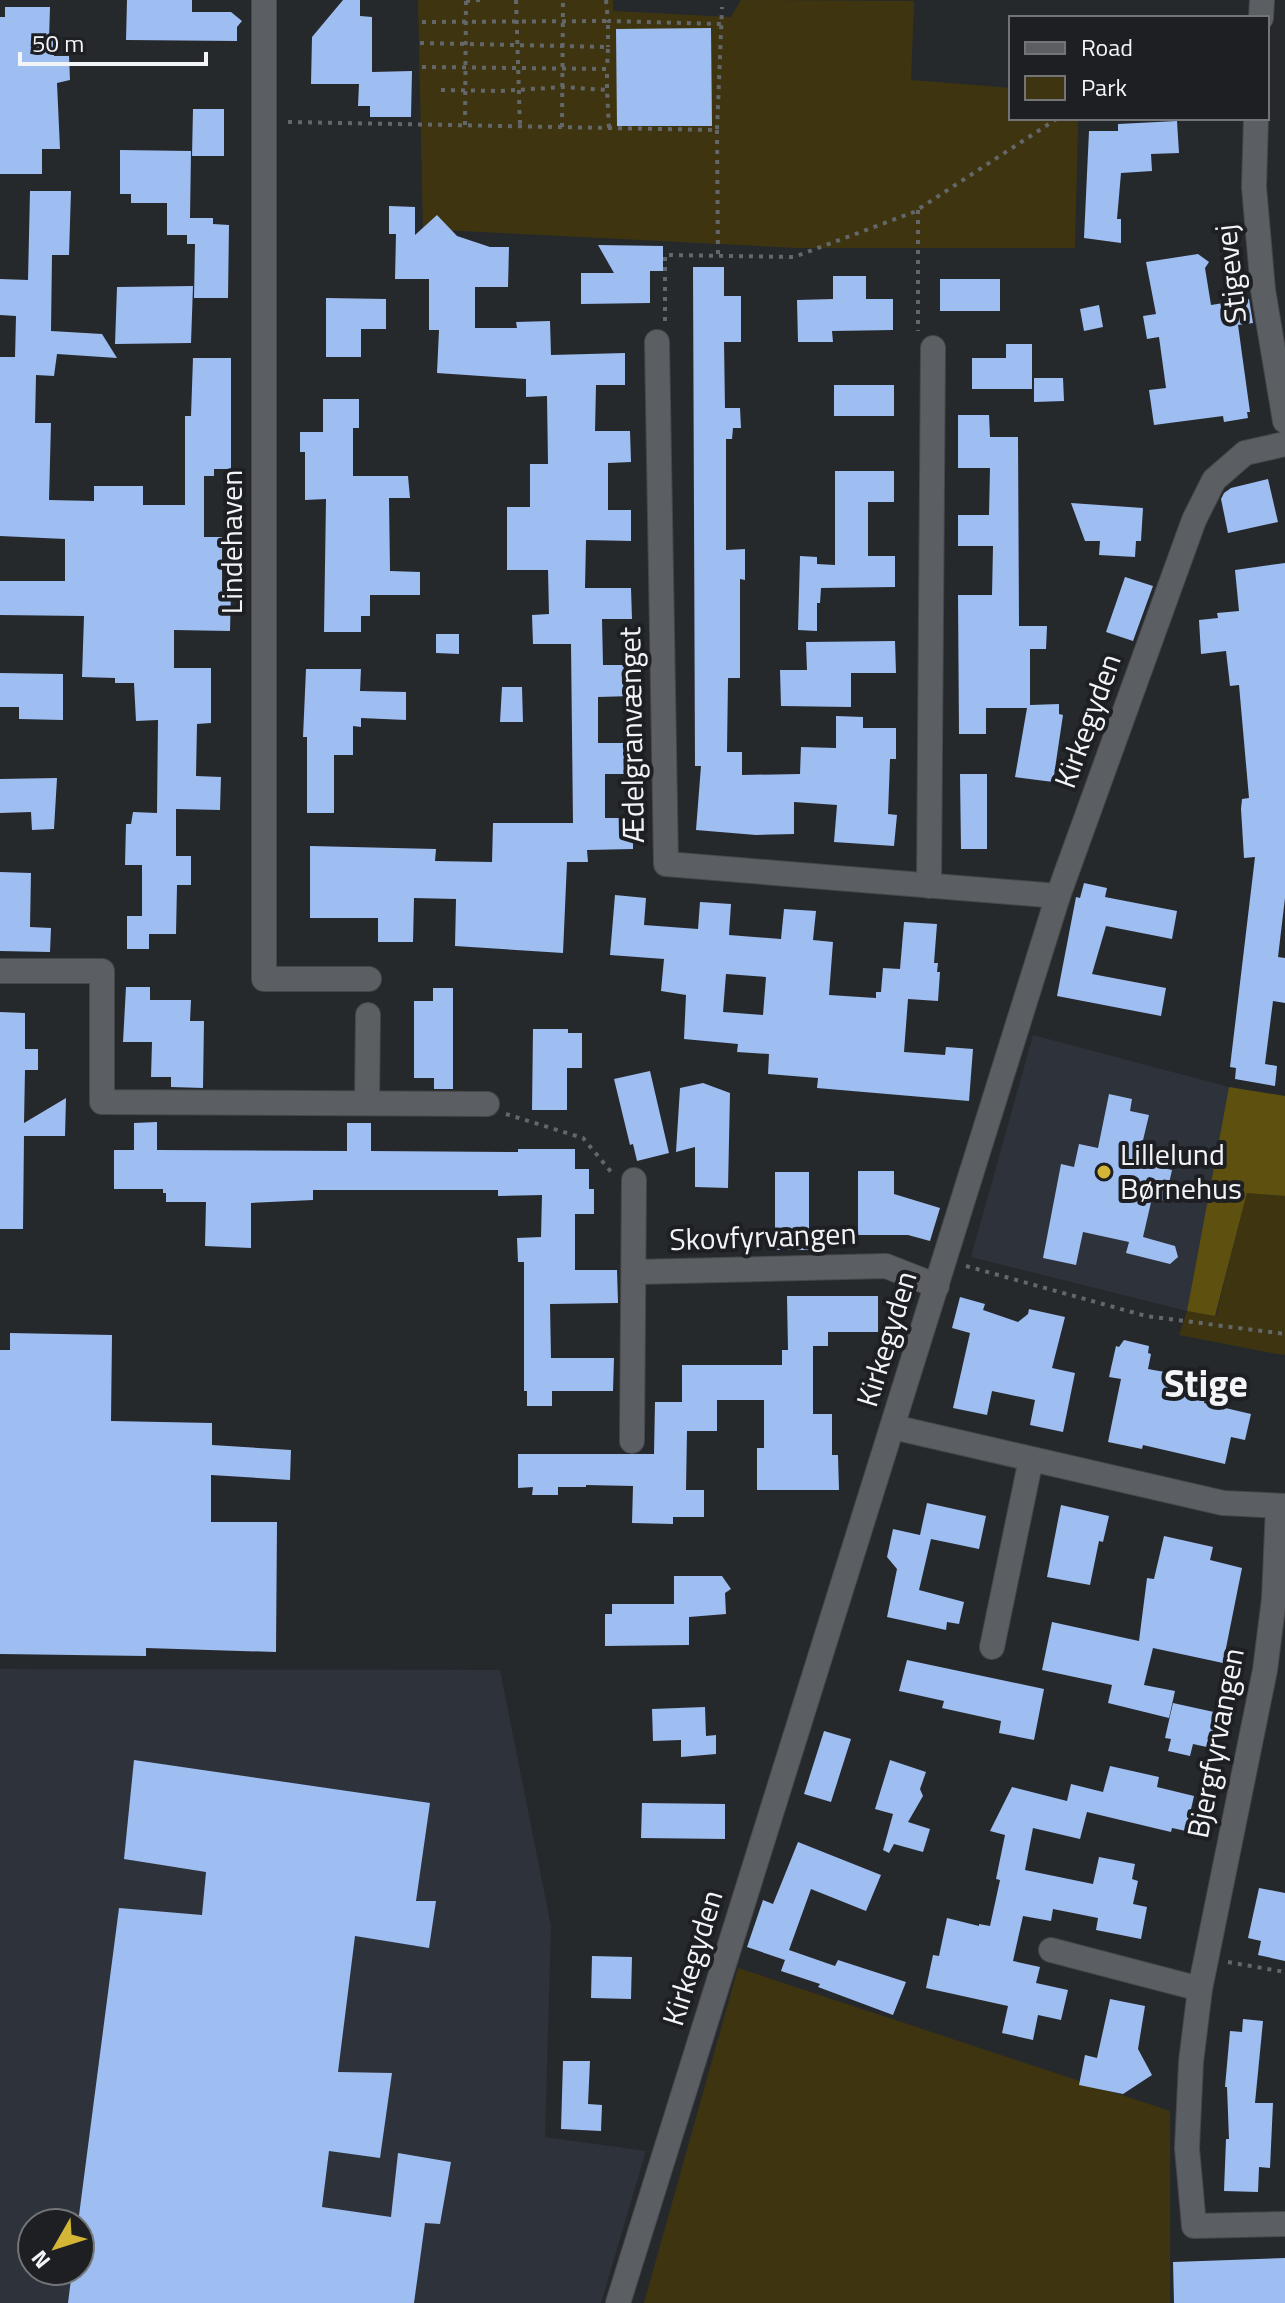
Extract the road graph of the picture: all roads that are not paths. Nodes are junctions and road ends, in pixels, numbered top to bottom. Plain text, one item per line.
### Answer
1 (264, 0) edge
2 (1256, 120) edge
3 (657, 342) road end
4 (933, 348) road end
5 (1285, 421) edge
6 (1285, 444) edge
7 (929, 886) junction
8 (1058, 896) junction
9 (0, 971) edge
10 (369, 979) dead end
11 (368, 1015) dead end
12 (367, 1103) junction
13 (487, 1104) road end
14 (634, 1190) road end
15 (635, 1272) junction
16 (937, 1286) junction
17 (893, 1427) junction
18 (632, 1441) dead end
19 (1031, 1459) junction
20 (1281, 1506) edge
21 (992, 1647) dead end
22 (1051, 1950) dead end
23 (1200, 1989) junction
24 (1285, 2224) edge
25 (618, 2303) edge

1 - 10 street, Lindehaven
2 - 5 street, Stigevej
3 - 7 street, Ædelgranvænget
4 - 7 street
6 - 8 street, Kirkegyden
7 - 8 street, Ædelgranvænget
8 - 16 street, Kirkegyden
9 - 12 street
11 - 12 street
12 - 13 street
14 - 15 street, Skovfyrvangen
15 - 16 street, Skovfyrvangen
15 - 18 street, Skovfyrvangen
16 - 17 street, Kirkegyden
17 - 19 street, Bjergfyrvangen
17 - 25 street, Kirkegyden
19 - 20 street, Bjergfyrvangen
19 - 21 street
20 - 23 street, Bjergfyrvangen
22 - 23 street
23 - 24 street, Bjergfyrvangen

